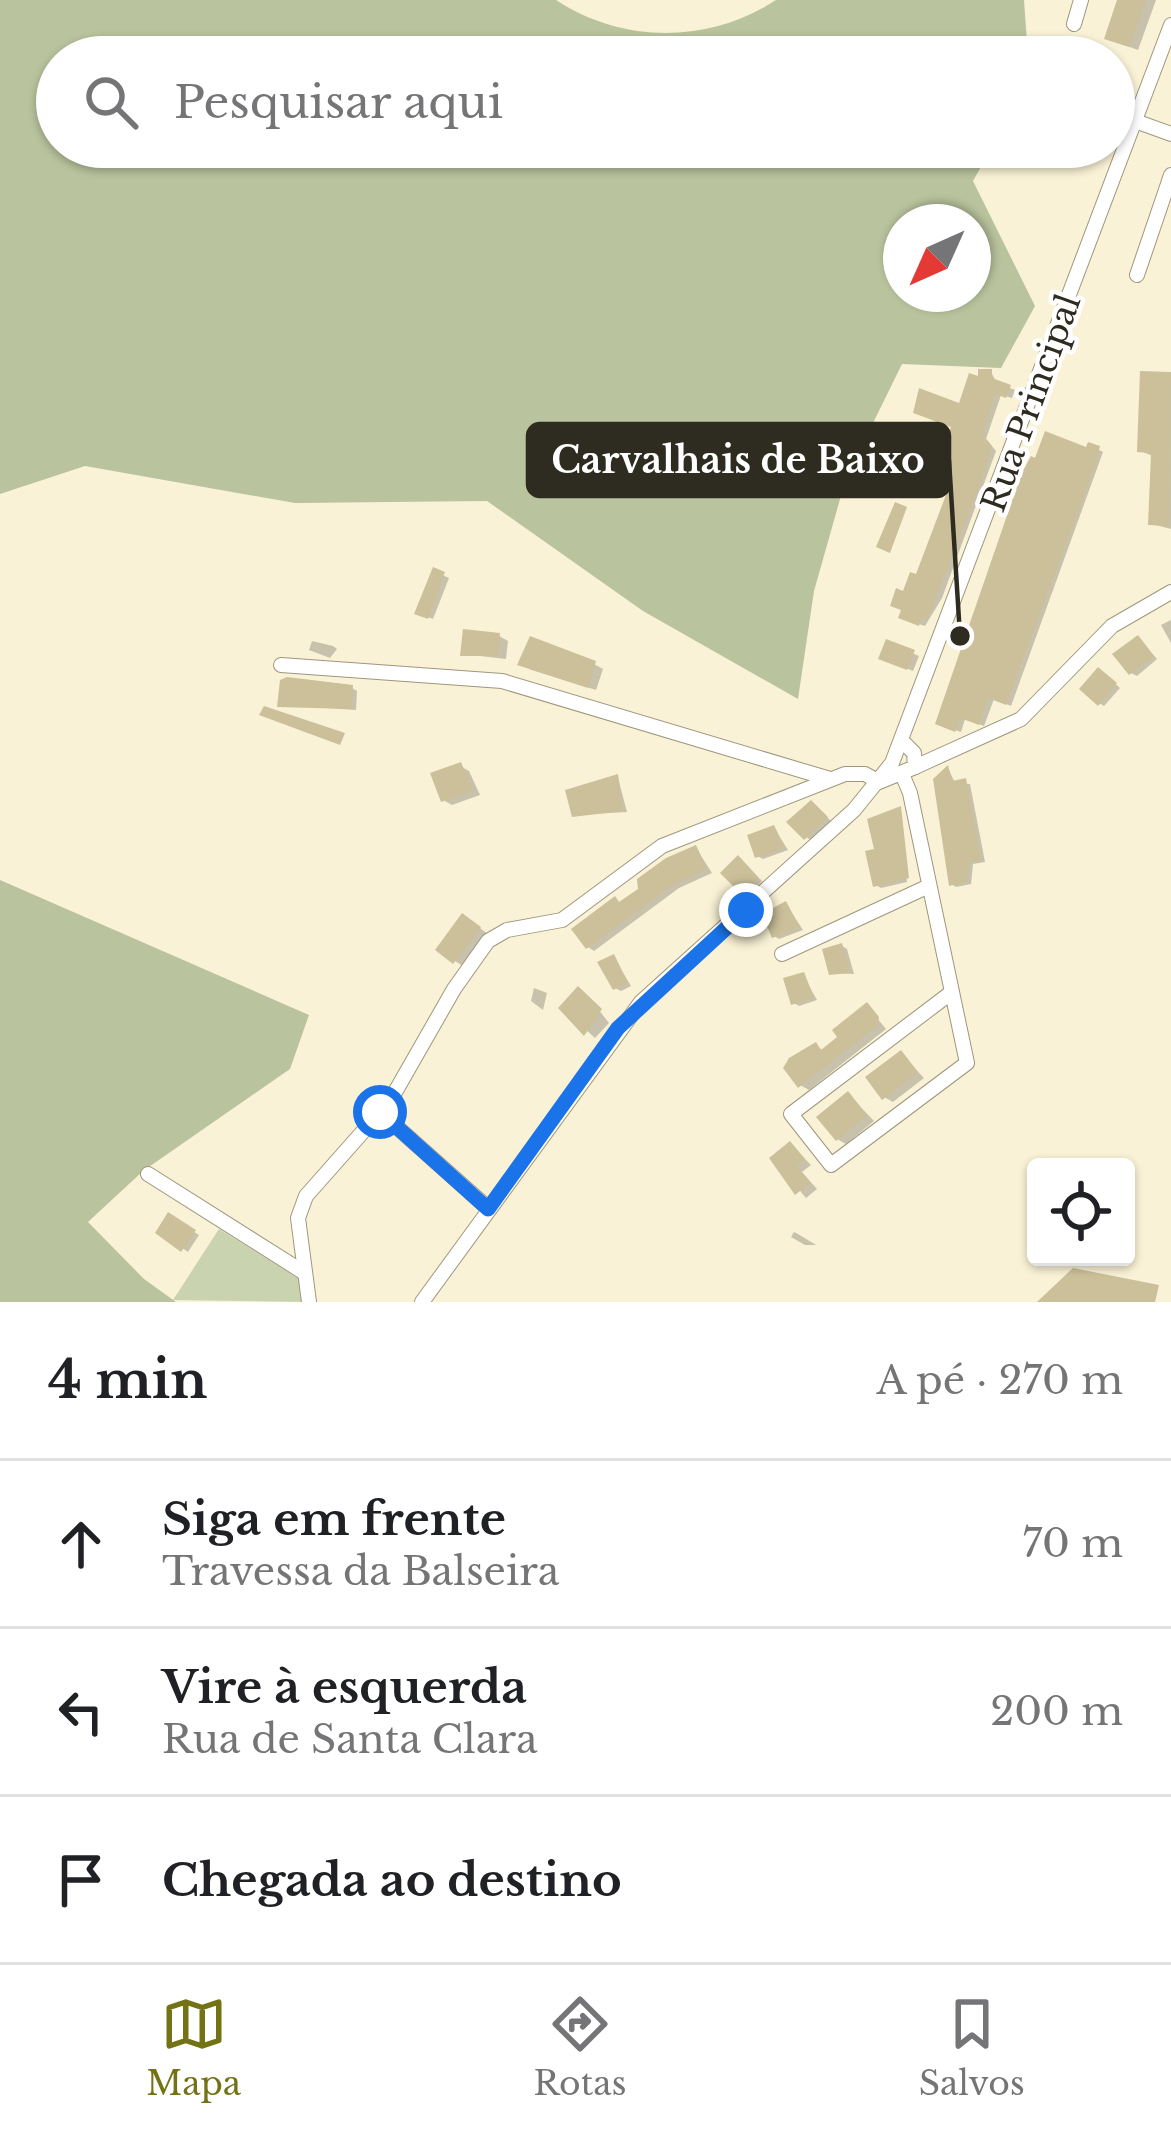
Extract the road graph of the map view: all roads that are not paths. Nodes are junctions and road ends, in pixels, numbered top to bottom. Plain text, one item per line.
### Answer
1 (1081, 0) edge
2 (1074, 24) dead end
3 (1171, 25) edge
4 (1135, 121) joint
5 (1171, 134) edge
6 (1117, 168) edge
7 (1171, 175) edge
8 (1137, 275) dead end
9 (1171, 592) edge
10 (281, 665) dead end
11 (903, 742) junction
12 (908, 771) junction
13 (830, 779) junction
14 (881, 780) junction
15 (929, 886) junction
16 (782, 954) dead end
17 (952, 992) junction
18 (380, 1112) junction
19 (148, 1174) dead end
20 (488, 1209) junction
21 (302, 1271) junction
22 (309, 1302) edge
23 (422, 1302) edge

1 - 2 street
3 - 4 street, Rua Principal
4 - 5 street
6 - 11 street, Rua Principal
7 - 8 street
9 - 12 street
10 - 13 street
11 - 12 street
11 - 14 street, Rua Principal
12 - 14 street
12 - 15 street
13 - 14 street
13 - 18 street
14 - 20 street
15 - 16 street
15 - 17 street
17 - 17 street
18 - 20 street
18 - 21 street
19 - 21 street
20 - 23 street
21 - 22 street

